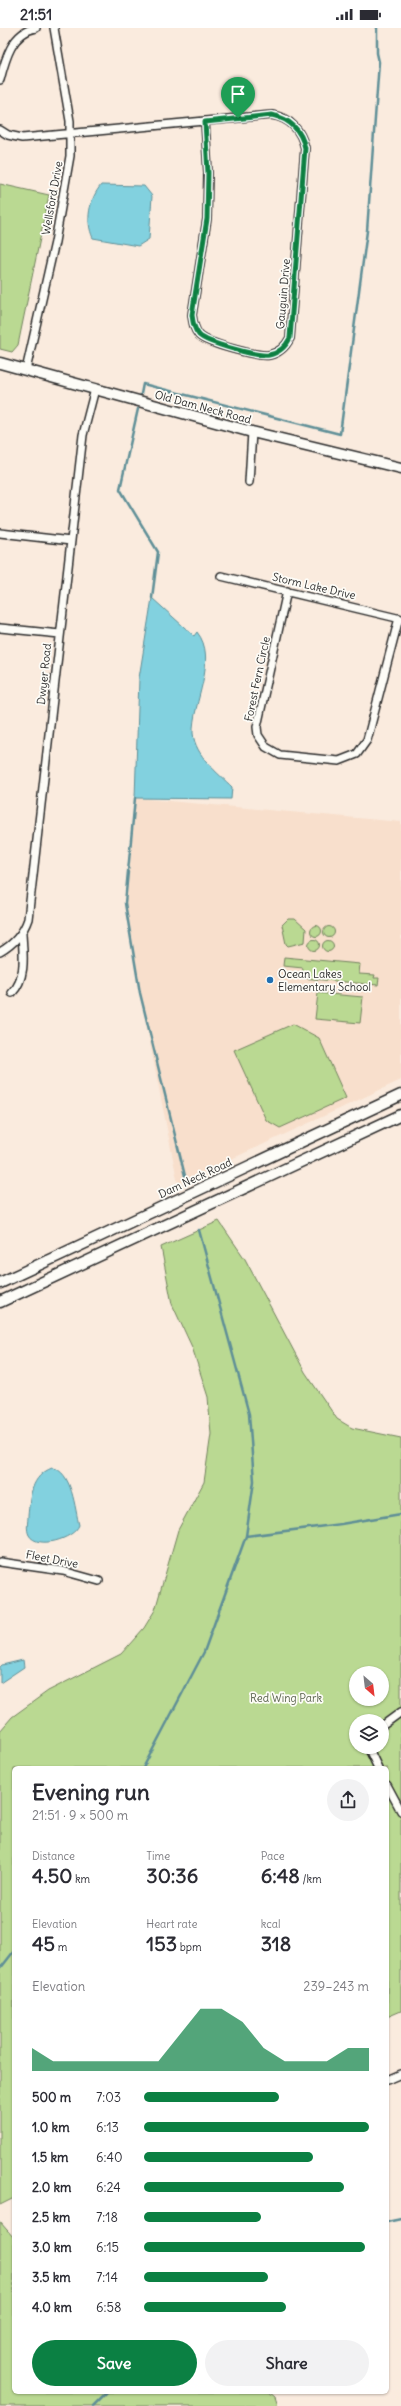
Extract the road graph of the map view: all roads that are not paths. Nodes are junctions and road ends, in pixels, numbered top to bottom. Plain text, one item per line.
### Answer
1 (36, 28) edge
2 (54, 28) edge
3 (0, 80) edge
4 (205, 122) junction
5 (0, 130) edge
6 (70, 134) junction
7 (0, 363) edge
8 (26, 370) junction
9 (94, 389) junction
10 (252, 432) junction
11 (401, 468) edge
12 (249, 482) dead end
13 (0, 533) edge
14 (71, 541) junction
15 (221, 576) dead end
16 (287, 591) junction
17 (400, 619) edge
18 (0, 628) edge
19 (60, 634) junction
20 (22, 934) junction
21 (0, 952) edge
22 (12, 993) dead end
23 (401, 1095) edge
24 (401, 1116) edge
25 (0, 1283) edge
26 (0, 1302) edge
27 (0, 1562) edge
28 (99, 1581) dead end
29 (401, 1712) edge
30 (389, 1721) edge
31 (371, 1754) edge
32 (377, 1766) edge
33 (389, 1789) edge
34 (401, 1811) edge
35 (401, 2075) edge
36 (389, 2079) edge

1 - 3 street
2 - 6 street, Wellsford Drive
4 - 4 street, Gauguin Drive
4 - 6 street, Gauguin Drive
5 - 6 street, Gauguin Drive
6 - 8 street, Wellsford Drive
7 - 8 main road, Old Dam Neck Road
8 - 9 main road, Old Dam Neck Road
9 - 10 main road, Old Dam Neck Road
9 - 14 street, Dwyer Road
10 - 11 main road, Old Dam Neck Road
10 - 12 street
13 - 14 street
14 - 19 street, Dwyer Road
15 - 16 street, Storm Lake Drive
16 - 17 street, Storm Lake Drive
16 - 17 street, Forest Fern Circle
18 - 19 street
19 - 20 street, Dwyer Road
20 - 21 street, Dwyer Road
20 - 22 street
23 - 25 main road, Dam Neck Road
24 - 26 main road
27 - 28 street, Fleet Drive
29 - 30 street
31 - 32 street
33 - 34 street
35 - 36 street

